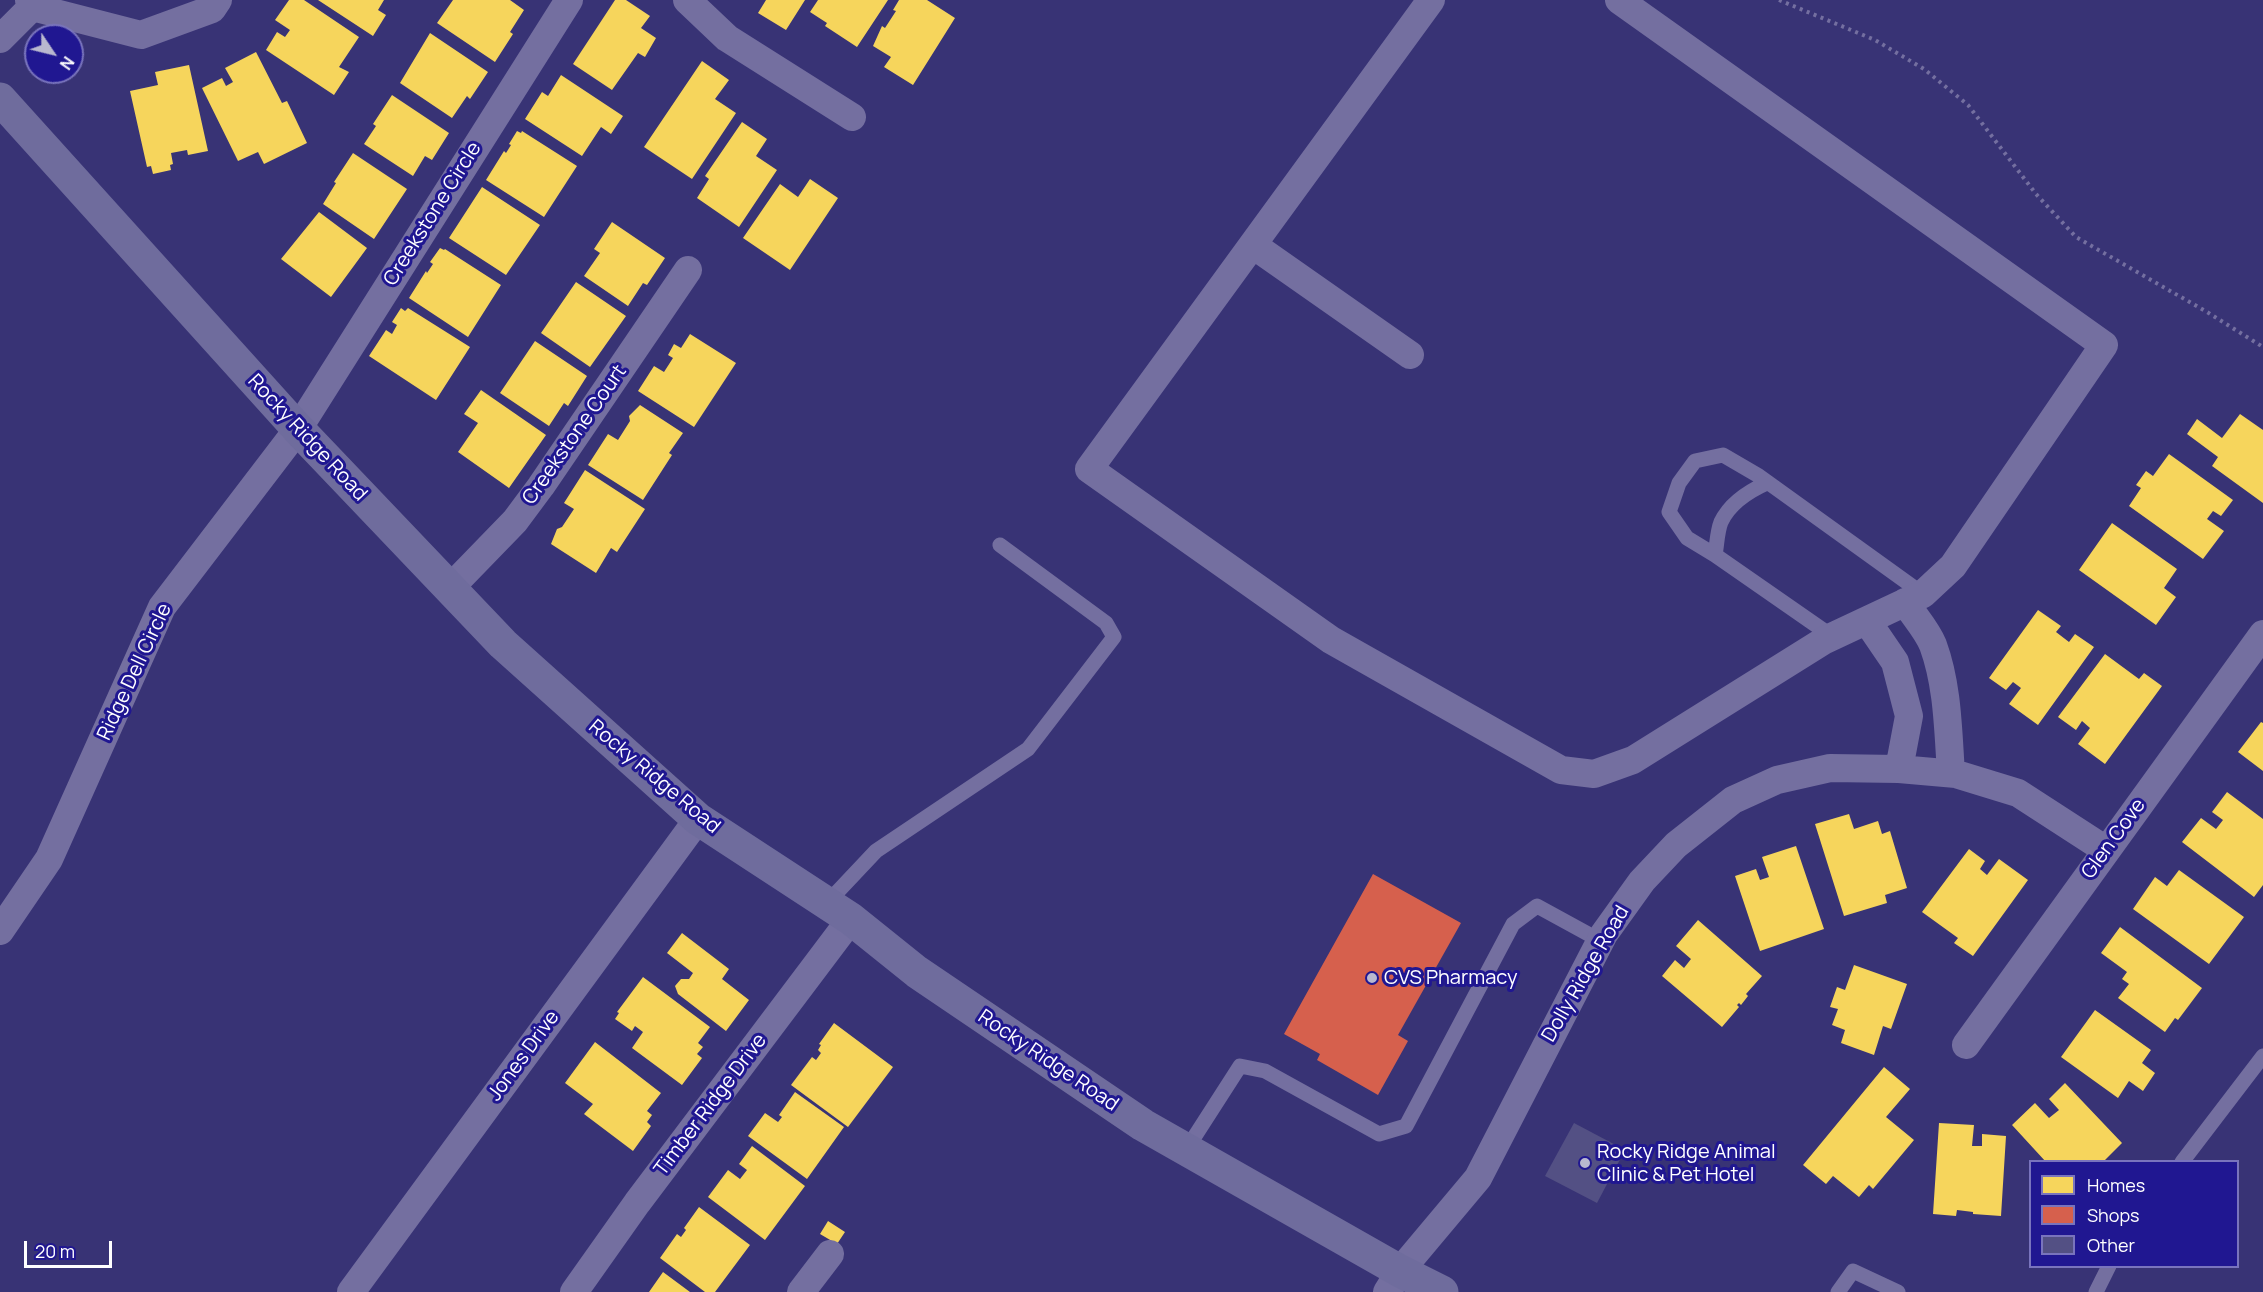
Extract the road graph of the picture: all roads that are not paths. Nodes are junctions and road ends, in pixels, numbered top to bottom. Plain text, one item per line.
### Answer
1 (218, 0) edge
2 (569, 0) edge
3 (687, 0) edge
4 (1431, 0) edge
5 (1619, 0) edge
6 (30, 4) edge
7 (0, 39) edge
8 (0, 99) edge
9 (852, 117) dead end
10 (1253, 245) junction
11 (688, 270) dead end
12 (1410, 355) dead end
13 (298, 429) junction
14 (1767, 483) junction
15 (1000, 545) dead end
16 (1715, 555) junction
17 (450, 588) junction
18 (1914, 598) junction
19 (1867, 621) junction
20 (2263, 634) edge
21 (1833, 637) junction
22 (1899, 769) junction
23 (1951, 773) junction
24 (698, 819) junction
25 (2106, 850) junction
26 (839, 911) junction
27 (0, 931) edge
28 (1600, 941) junction
29 (1966, 1046) dead end
30 (2263, 1056) edge
31 (1186, 1150) junction
32 (2183, 1160) edge
33 (830, 1254) dead end
34 (2108, 1268) edge
35 (1394, 1282) edge
36 (351, 1292) edge
37 (574, 1292) edge
38 (801, 1292) edge
39 (1442, 1292) edge
40 (1838, 1292) edge
41 (1898, 1292) edge
42 (2096, 1292) edge

1 - 6 street
2 - 13 street, Creekstone Circle
3 - 9 street
4 - 10 street
5 - 18 street
6 - 7 street
8 - 13 main road, Rocky Ridge Road
10 - 12 street
10 - 21 street
11 - 17 street, Creekstone Court
13 - 17 main road, Rocky Ridge Road
13 - 27 street, Ridge Dell Circle
14 - 16 lane
14 - 16 lane
14 - 18 lane
15 - 26 lane
16 - 21 lane
17 - 24 main road, Rocky Ridge Road
18 - 19 street
18 - 23 street
19 - 21 street
19 - 22 street
20 - 25 street, Glen Cove
22 - 23 street, Dolly Ridge Road
22 - 28 street, Dolly Ridge Road
23 - 25 street, Dolly Ridge Road
24 - 26 main road, Rocky Ridge Road
24 - 36 street, Jones Drive
25 - 29 street, Glen Cove
26 - 31 main road, Rocky Ridge Road
26 - 37 street, Timber Ridge Drive
28 - 31 lane
28 - 35 street, Dolly Ridge Road
30 - 32 lane
31 - 35 main road, Rocky Ridge Road
33 - 38 street
34 - 42 lane
35 - 39 main road, Rocky Ridge Road
40 - 41 lane

